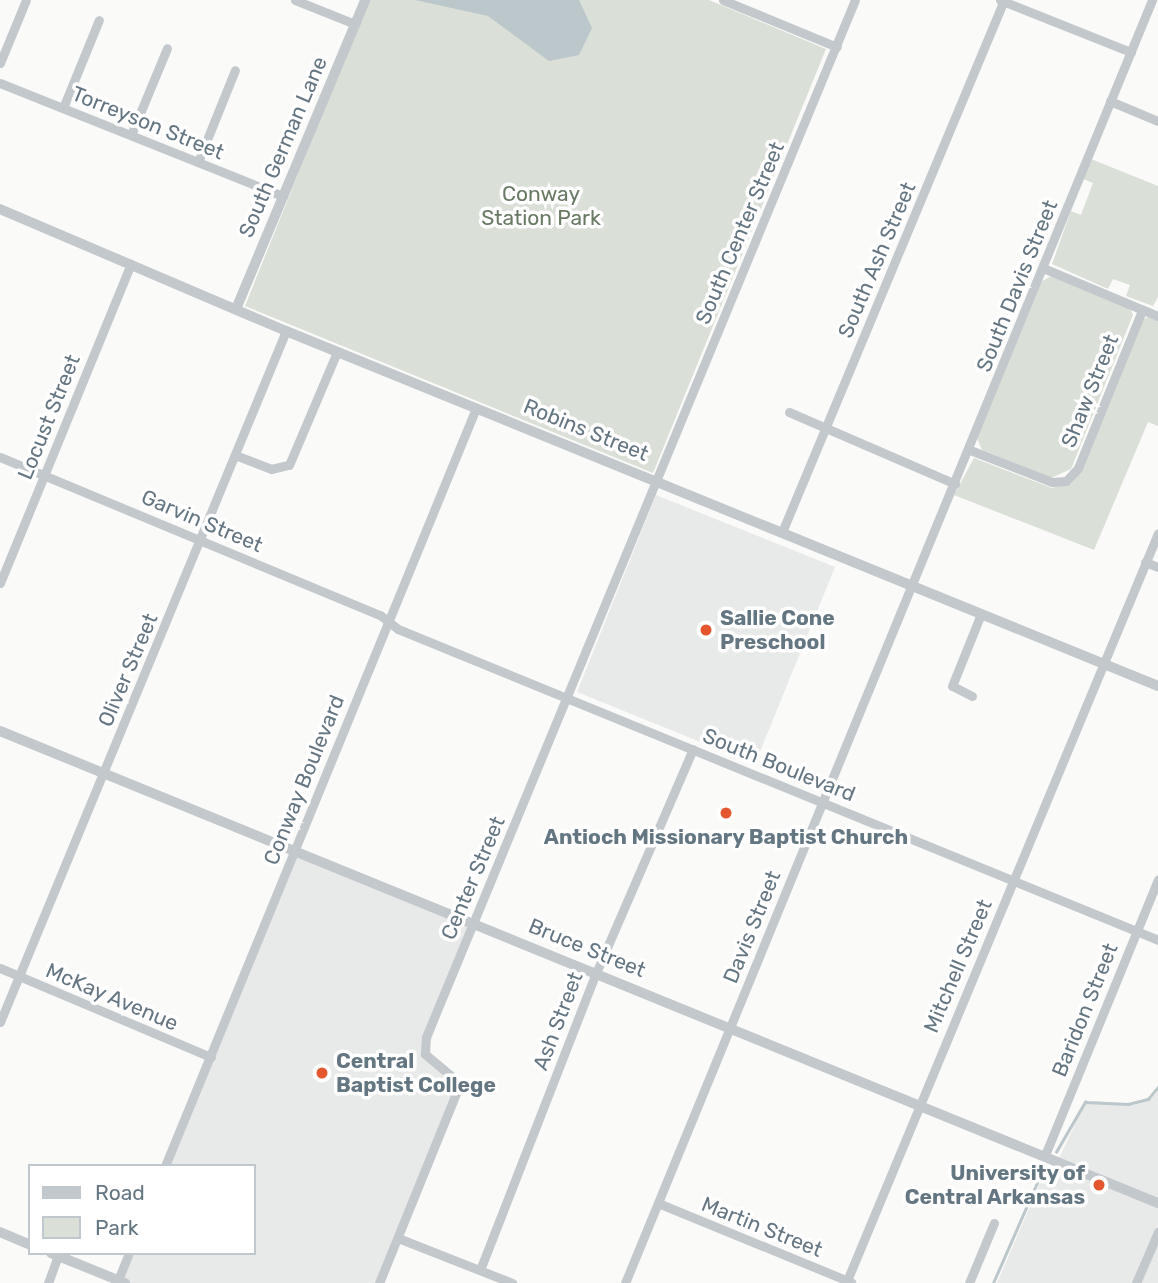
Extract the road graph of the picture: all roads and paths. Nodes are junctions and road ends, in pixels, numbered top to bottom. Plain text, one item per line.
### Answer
1 (26, 0) edge
2 (295, 0) edge
3 (365, 0) edge
4 (723, 0) edge
5 (855, 0) edge
6 (1002, 0) edge
7 (1152, 0) edge
8 (99, 20) dead end
9 (355, 24) junction
10 (836, 47) junction
11 (167, 48) dead end
12 (1131, 51) junction
13 (0, 63) edge
14 (235, 70) dead end
15 (0, 83) edge
16 (1110, 101) junction
17 (63, 108) junction
18 (1158, 121) edge
19 (131, 135) junction
20 (198, 162) junction
21 (282, 196) junction
22 (0, 209) edge
23 (131, 264) junction
24 (1043, 268) junction
25 (236, 309) junction
26 (1142, 310) junction
27 (1158, 316) edge
28 (286, 331) junction
29 (337, 352) junction
30 (476, 408) junction
31 (789, 412) dead end
32 (825, 427) junction
33 (970, 450) junction
34 (235, 454) junction
35 (0, 457) edge
36 (44, 475) junction
37 (656, 479) junction
38 (955, 484) junction
39 (782, 532) junction
40 (1158, 533) edge
41 (202, 540) junction
42 (1146, 562) junction
43 (1158, 567) edge
44 (0, 583) edge
45 (913, 584) junction
46 (981, 614) junction
47 (388, 621) junction
48 (1105, 664) junction
49 (1158, 686) edge
50 (972, 695) dead end
51 (567, 697) junction
52 (0, 731) edge
53 (693, 749) junction
54 (104, 774) junction
55 (823, 800) junction
56 (294, 850) junction
57 (1158, 878) edge
58 (1013, 880) junction
59 (473, 923) junction
60 (1136, 931) junction
61 (1158, 940) edge
62 (0, 968) edge
63 (596, 973) junction
64 (18, 976) junction
65 (0, 1022) edge
66 (730, 1027) junction
67 (211, 1057) junction
68 (919, 1104) junction
69 (1045, 1155) junction
70 (167, 1164) edge
71 (658, 1203) junction
72 (1158, 1203) edge
73 (994, 1223) dead end
74 (0, 1232) edge
75 (1158, 1232) edge
76 (398, 1238) junction
77 (28, 1244) edge
78 (55, 1255) edge
79 (129, 1255) edge
80 (480, 1270) junction
81 (122, 1282) edge
82 (848, 1282) edge
83 (48, 1283) edge
84 (379, 1283) edge
85 (512, 1283) edge
86 (625, 1283) edge
87 (969, 1283) edge
88 (1136, 1283) edge

1 - 13 street
2 - 9 street
3 - 9 street, South German Lane
4 - 10 street
5 - 10 street, South Center Street
6 - 12 street
6 - 32 street, South Ash Street
7 - 12 street, South Davis Street
8 - 17 street
9 - 21 street, South German Lane
10 - 37 street, South Center Street
11 - 19 street
12 - 16 street, South Davis Street
14 - 20 street
15 - 17 street, Torreyson Street
16 - 18 street
16 - 24 street, South Davis Street
17 - 19 street, Torreyson Street
19 - 20 street, Torreyson Street
20 - 21 street, Torreyson Street
21 - 25 street, South German Lane
22 - 23 street, Robins Street
23 - 25 street, Robins Street
23 - 36 street, Locust Street
24 - 26 street
24 - 33 street, South Davis Street
25 - 28 street, Robins Street
26 - 27 street
26 - 33 street, Shaw Street
28 - 29 street, Robins Street
28 - 34 street, Oliver Street
29 - 30 street, Robins Street
29 - 34 street
30 - 37 street, Robins Street
30 - 47 street, Conway Boulevard
31 - 32 street
32 - 38 street
32 - 39 street, South Ash Street
33 - 38 street, South Davis Street
34 - 41 street, Oliver Street
35 - 36 street, Garvin Street
36 - 41 street, Garvin Street
36 - 44 street, Locust Street
37 - 39 street, Robins Street
37 - 51 street, Center Street
38 - 45 street, South Davis Street
39 - 45 street, Robins Street
40 - 42 street, Mitchell Street
41 - 47 street, Garvin Street
41 - 54 street, Oliver Street
42 - 43 street
42 - 48 street, Mitchell Street
45 - 46 street, Robins Street
45 - 55 street, Davis Street
46 - 48 street, Robins Street
46 - 50 street
47 - 51 street, South Boulevard
47 - 56 street, Conway Boulevard
48 - 49 street, Robins Street
48 - 58 street, Mitchell Street
51 - 53 street, South Boulevard
51 - 59 street, Center Street
52 - 54 street, Bruce Street
53 - 55 street, South Boulevard
53 - 63 street, Ash Street
54 - 56 street, Bruce Street
54 - 64 street, Oliver Street
55 - 58 street, South Boulevard
55 - 66 street, Davis Street
56 - 59 street, Bruce Street
56 - 67 street, Conway Boulevard
57 - 60 street, Baridon Street
58 - 60 street, South Boulevard
58 - 68 street, Mitchell Street
59 - 63 street, Bruce Street
59 - 76 street, Center Street
60 - 61 street, South Boulevard
60 - 69 street, Baridon Street
62 - 64 street, McKay Avenue
63 - 66 street, Bruce Street
63 - 80 street, Ash Street
64 - 65 street, Oliver Street
64 - 67 street, McKay Avenue
66 - 68 street, Bruce Street
66 - 71 street, Davis Street
67 - 70 street, Conway Boulevard
68 - 69 street, Bruce Street
68 - 82 street, Mitchell Street
69 - 72 street, Bruce Street
71 - 82 street, Martin Street
71 - 86 street, Davis Street
73 - 87 street
74 - 77 street
75 - 88 street
76 - 80 street
76 - 84 street, Center Street
78 - 81 street
78 - 83 street
79 - 81 street
80 - 85 street

